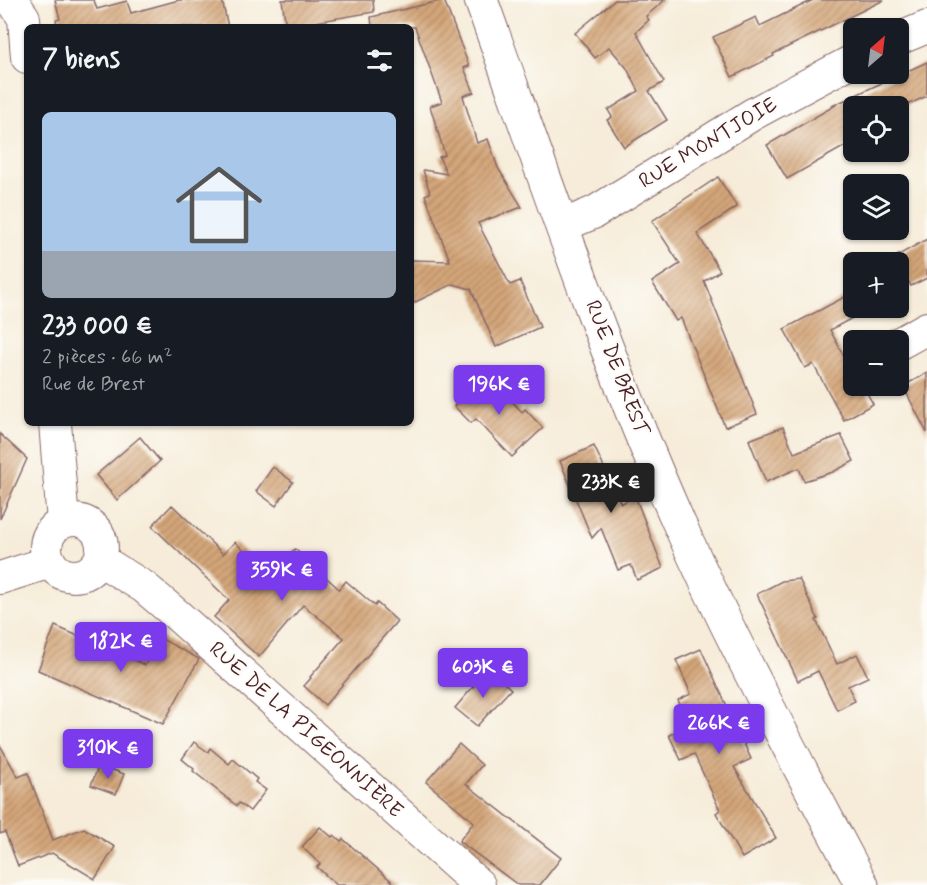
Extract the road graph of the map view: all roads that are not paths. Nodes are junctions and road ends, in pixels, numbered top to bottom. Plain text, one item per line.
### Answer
1 (12, 0) edge
2 (481, 0) edge
3 (24, 24) edge
4 (927, 27) edge
5 (909, 34) edge
6 (843, 66) edge
7 (562, 225) junction
8 (927, 328) edge
9 (909, 338) edge
10 (55, 426) edge
11 (63, 522) junction
12 (100, 560) junction
13 (50, 562) junction
14 (0, 578) edge
15 (479, 885) edge
16 (862, 885) edge

1 - 3 street
2 - 7 main road, RUE DE BREST
4 - 5 street
6 - 7 street, RUE MONTJOIE
7 - 16 main road, RUE DE BREST
8 - 9 street
10 - 11 street
11 - 12 street
11 - 13 street
12 - 13 street
12 - 15 street, RUE DE LA PIGEONNIÈRE
13 - 14 street

